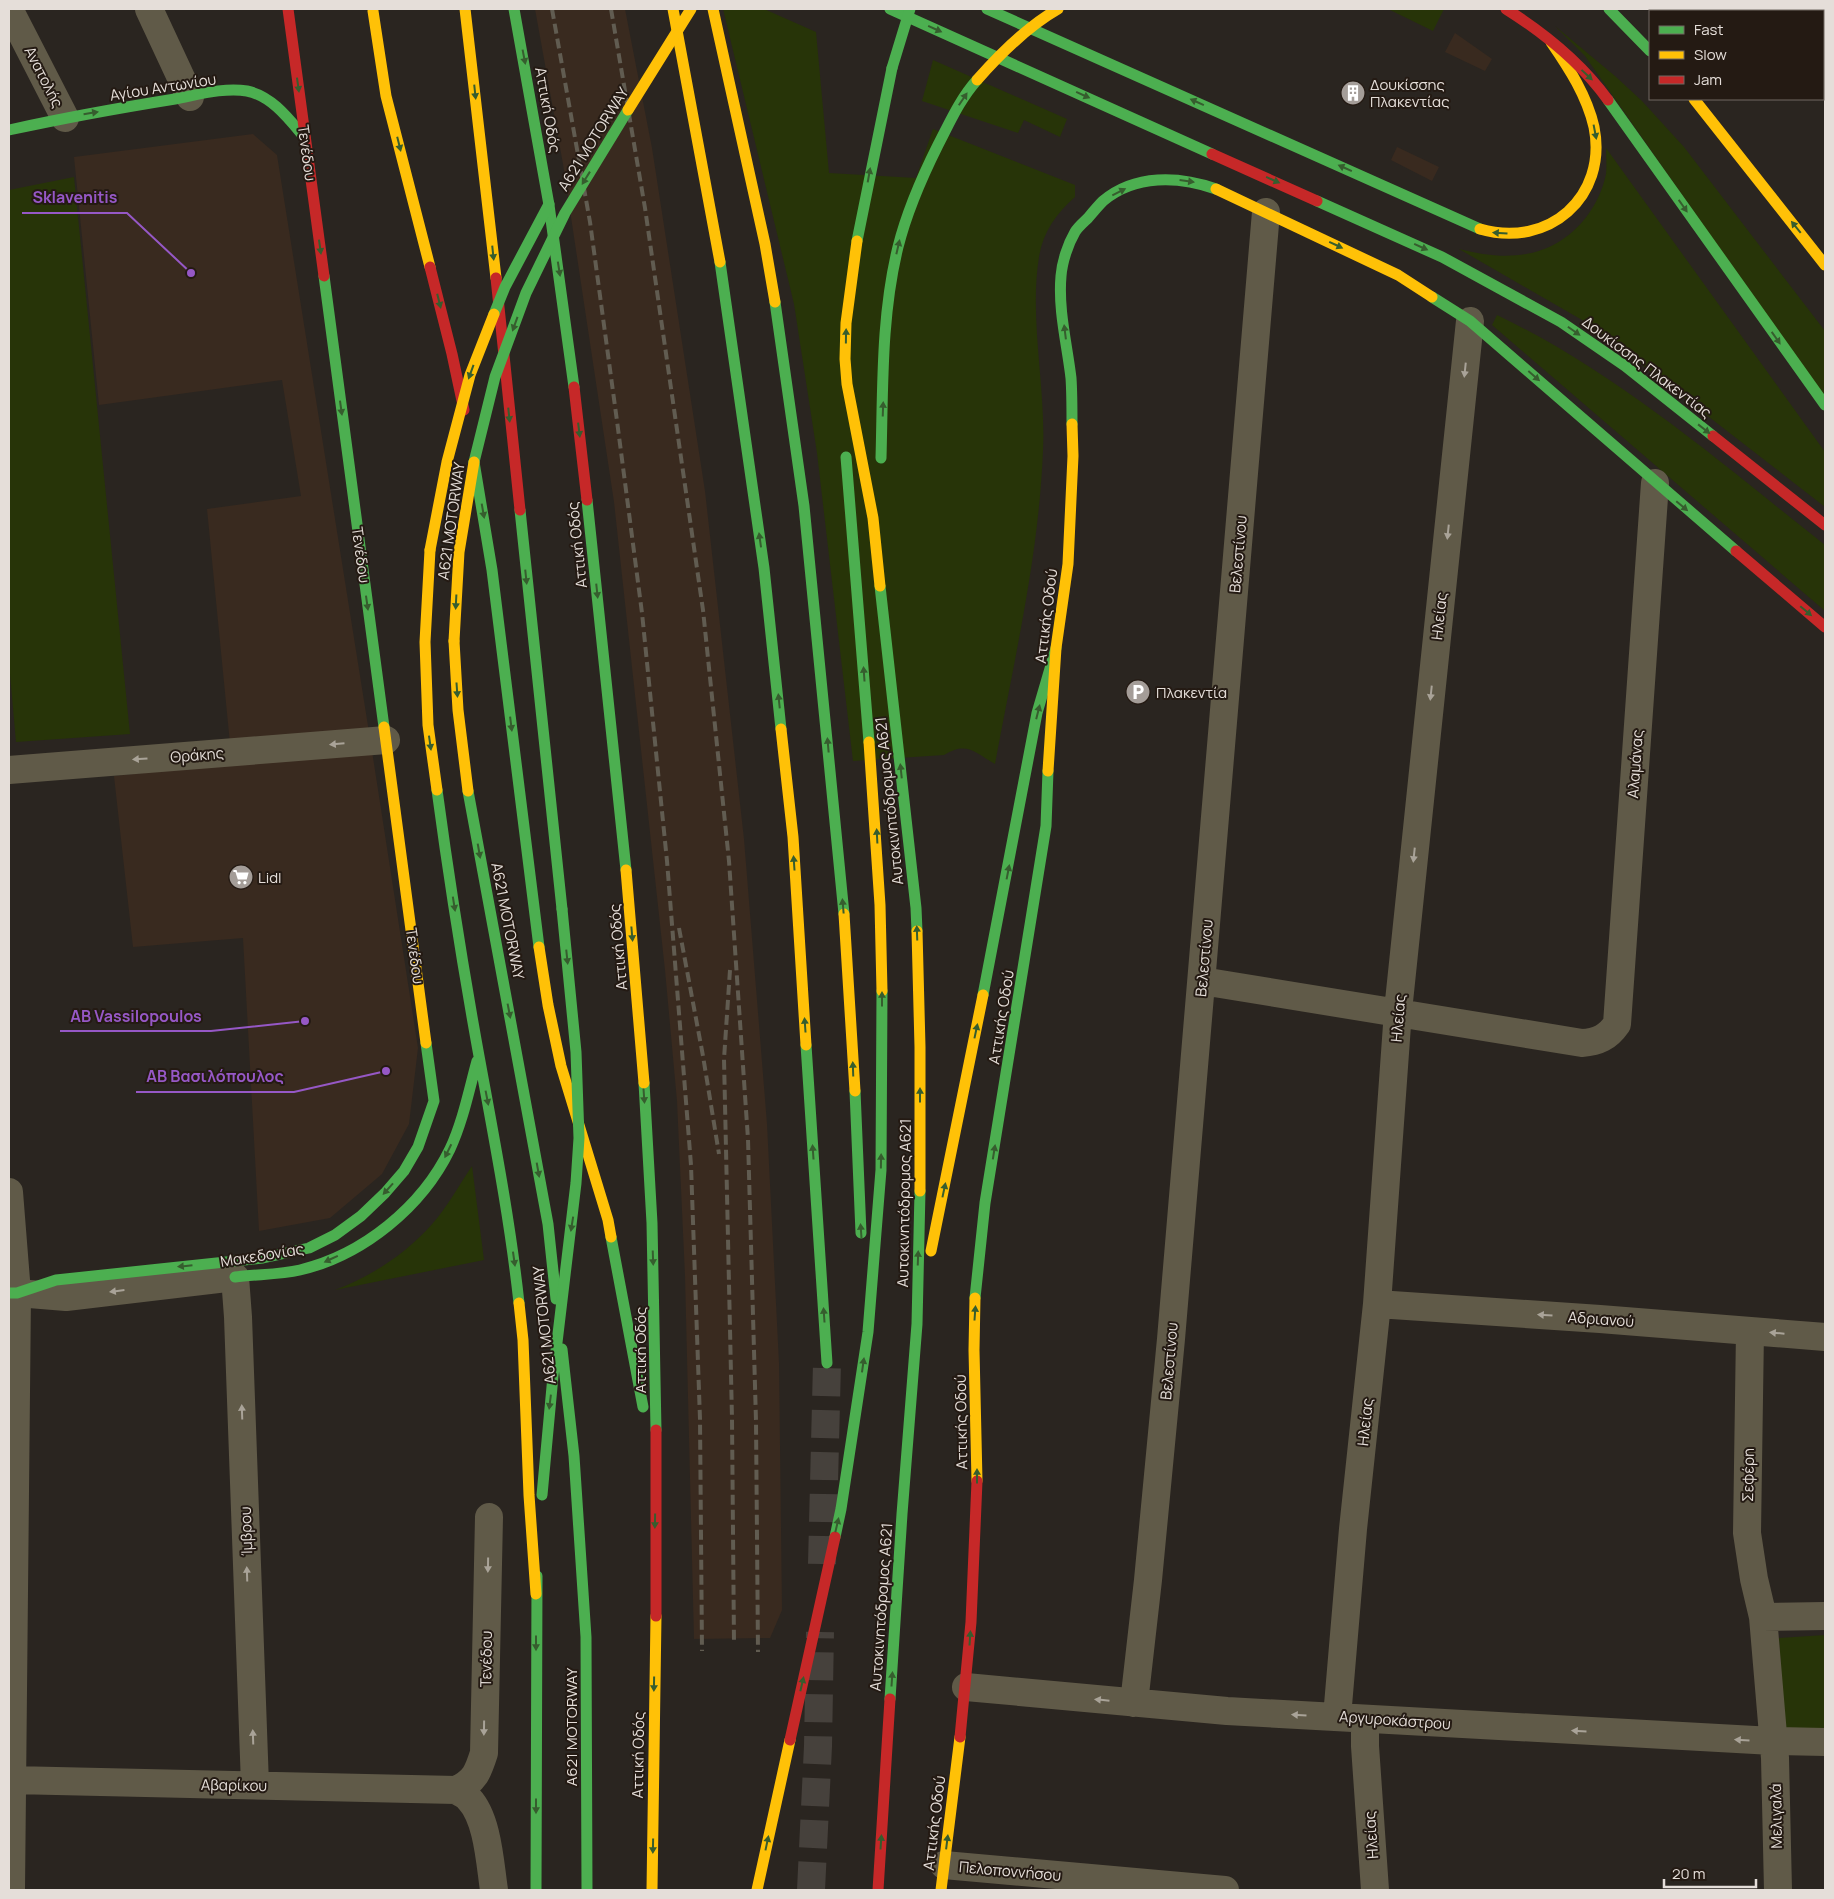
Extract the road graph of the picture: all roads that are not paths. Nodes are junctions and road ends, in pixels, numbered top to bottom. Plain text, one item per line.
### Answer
1 (9, 9) edge
2 (149, 9) edge
3 (288, 9) edge
4 (465, 9) edge
5 (514, 9) edge
6 (673, 9) edge
7 (691, 9) edge
8 (713, 9) edge
9 (890, 9) edge
10 (910, 9) edge
11 (986, 9) edge
12 (1058, 9) edge
13 (1506, 9) edge
14 (1608, 9) edge
15 (373, 11) dead end
16 (1551, 42) junction
17 (1649, 50) edge
18 (190, 97) junction
19 (1695, 100) edge
20 (612, 114) dead end
21 (65, 118) junction
22 (9, 130) edge
23 (305, 138) junction
24 (559, 189) dead end
25 (1266, 212) junction
26 (1825, 265) edge
27 (1470, 321) junction
28 (846, 384) junction
29 (1825, 405) edge
30 (881, 462) dead end
31 (1655, 483) junction
32 (878, 484) dead end
33 (873, 518) junction
34 (1825, 524) edge
35 (1825, 627) edge
36 (1056, 648) junction
37 (386, 740) junction
38 (9, 770) edge
39 (1202, 981) junction
40 (1398, 1012) junction
41 (479, 1055) junction
42 (434, 1100) joint
43 (9, 1192) edge
44 (235, 1276) junction
45 (13, 1293) edge
46 (1377, 1304) junction
47 (917, 1324) junction
48 (1750, 1331) junction
49 (868, 1332) junction
50 (1825, 1338) edge
51 (827, 1363) tunnel mouth
52 (656, 1472) junction
53 (489, 1517) dead end
54 (536, 1594) junction
55 (1825, 1616) edge
56 (1763, 1617) junction
57 (966, 1687) junction
58 (1134, 1703) junction
59 (1337, 1717) junction
60 (1366, 1719) junction
61 (1773, 1742) junction
62 (1825, 1742) edge
63 (12, 1780) junction
64 (255, 1786) junction
65 (456, 1790) junction
66 (942, 1878) edge
67 (12, 1890) edge
68 (494, 1890) edge
69 (536, 1890) edge
70 (587, 1890) edge
71 (652, 1890) edge
72 (757, 1890) edge
73 (878, 1890) edge
74 (1225, 1890) edge
75 (1375, 1890) edge
76 (1778, 1890) edge

1 - 21 street, Ανατολής
2 - 18 street
3 -> 23 main road, Τενέδου
4 -> 54 main road, bridge
5 -> 52 main road, Αττική Οδός
51 -> 6 main road
7 - 20 main road, bridge
7 -> 70 main road, A621 MOTORWAY, bridge
49 -> 8 main road
9 -> 34 main road, Δουκίσσης Πλακεντίας
28 -> 10 main road, bridge
16 -> 11 main road
30 -> 12 main road, bridge
13 - 16 main road
14 - 17 main road
15 -> 52 main road
16 -> 29 main road
21 -> 18 main road, Αγίου Αντωνίου
18 - 23 main road, Αγίου Αντωνίου
26 -> 19 main road
21 - 22 main road, Αγίου Αντωνίου
23 -> 37 main road, Τενέδου
24 -> 41 main road, bridge
25 -> 27 main road
36 -> 25 main road, Αττικής Οδού
25 - 39 street, Βελεστίνου
27 -> 31 main road
27 -> 40 street, Ηλείας
28 - 33 main road
49 -> 28 main road
31 -> 35 main road
31 - 40 street, Αλαμάνας
32 - 33 main road
47 -> 33 main road, Αυτοκινητόδρομος Α621
47 -> 36 main road
57 -> 36 main road, Αττικής Οδού
37 -> 38 street, Θράκης
37 - 42 main road, Τενέδου
39 - 40 street
39 - 58 street, Βελεστίνου
40 - 46 street, Ηλείας
41 -> 44 main road
41 -> 54 main road
42 -> 45 main road, Μακεδονίας
43 - 45 street
44 -> 45 street, Μακεδονίας
64 -> 44 street, Ίμβρου
45 - 63 street
48 -> 46 street, Αδριανού
46 - 59 street, Ηλείας
73 -> 47 main road, Αυτοκινητόδρομος Α621
50 -> 48 street, Αδριανού
48 - 56 street, Σεφέρη
72 -> 49 main road
52 -> 71 main road, Αττική Οδός
53 -> 65 street, Τενέδου
54 -> 69 main road
55 - 56 street
56 - 61 street, Σεφέρη
58 -> 57 street, Αργυροκάστρου
66 -> 57 main road, Αττικής Οδού
59 -> 58 street, Αργυροκάστρου
59 - 60 street, Αργυροκάστρου
61 -> 60 street, Αργυροκάστρου
60 - 75 street, Ηλείας
61 - 62 street, Αργυροκάστρου
61 - 76 street, Μελιγαλά
63 - 64 street, Αβαρίκου
63 - 67 street
64 - 65 street, Αβαρίκου
65 - 68 street
66 - 74 street, Πελοποννήσου

